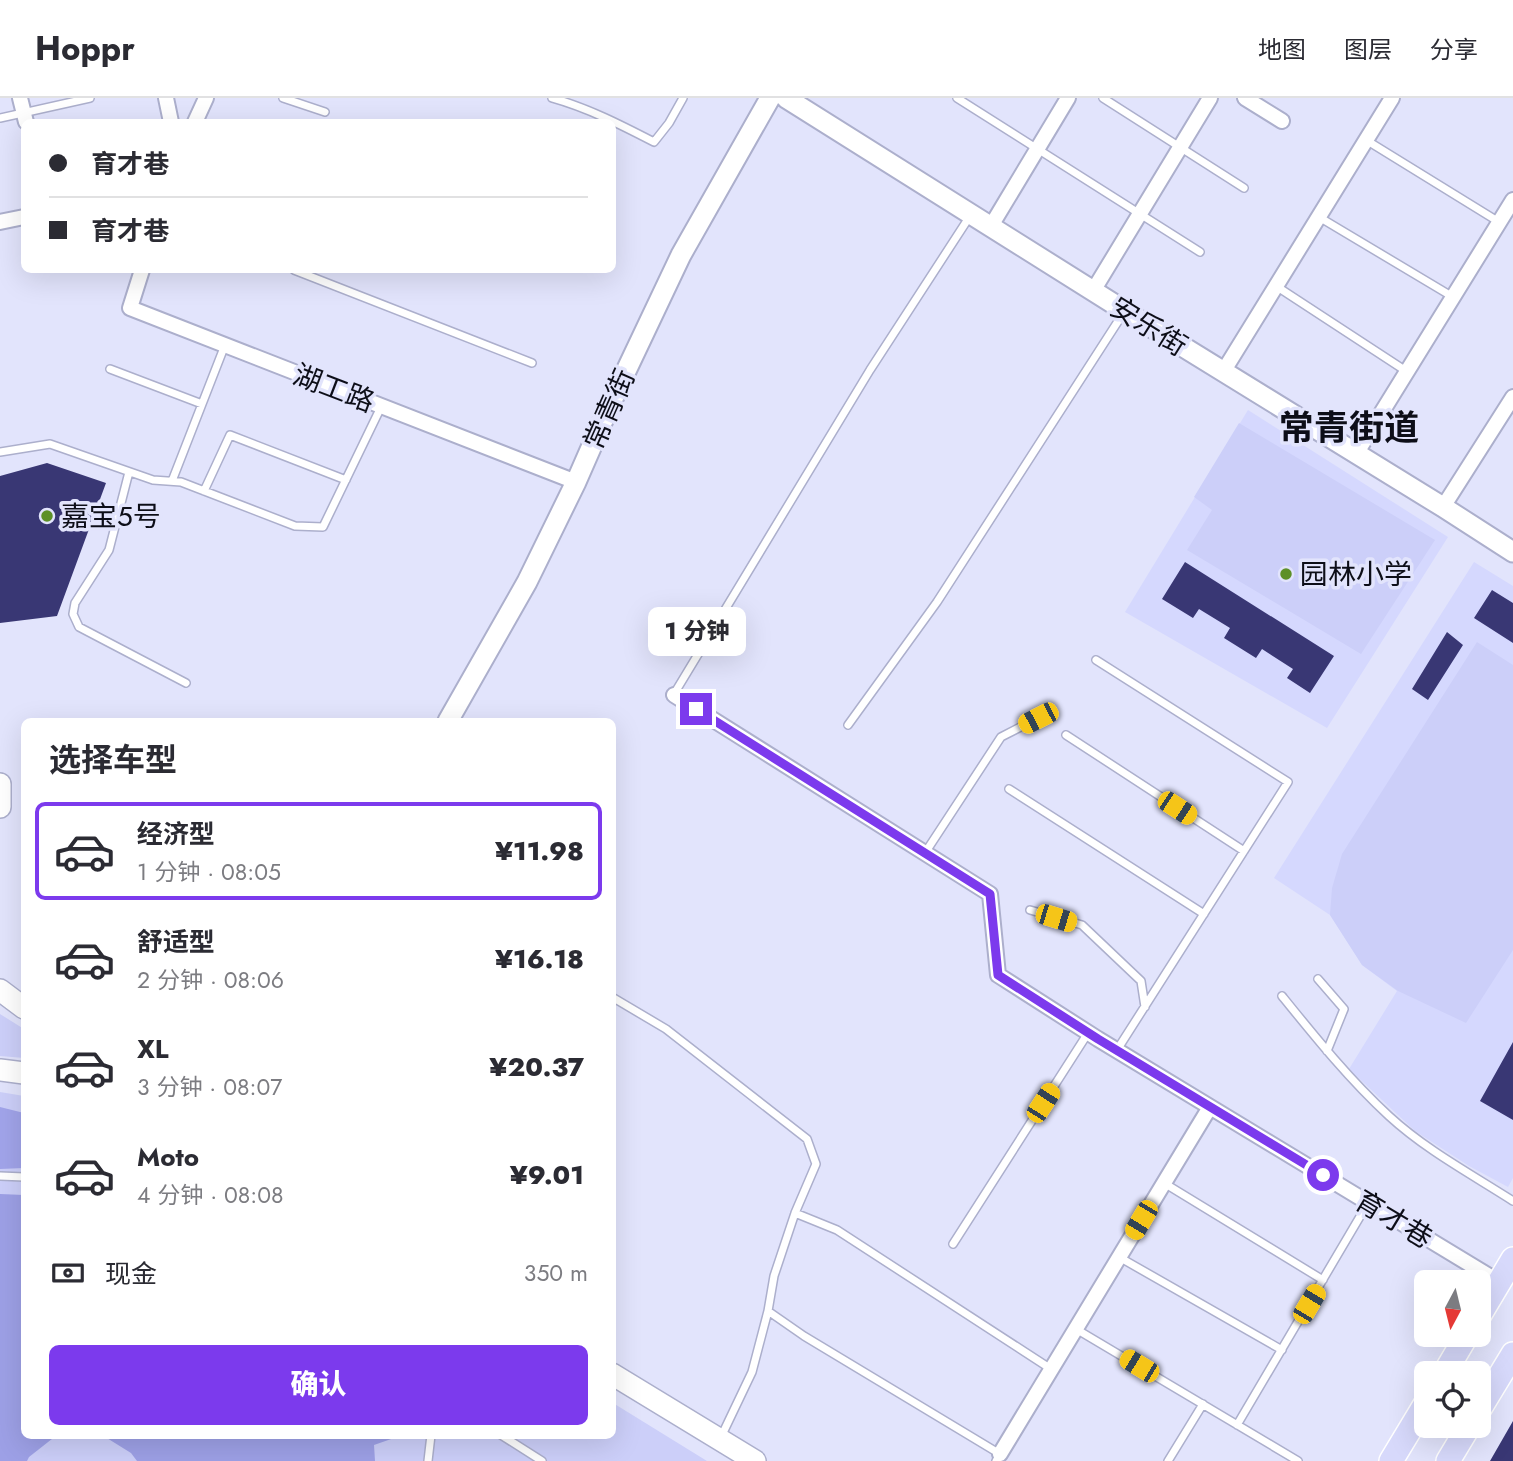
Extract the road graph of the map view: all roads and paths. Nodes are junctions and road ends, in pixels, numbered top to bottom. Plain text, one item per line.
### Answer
1 (20, 98) edge
2 (90, 98) edge
3 (166, 98) edge
4 (206, 98) edge
5 (284, 98) edge
6 (552, 98) edge
7 (682, 98) edge
8 (769, 98) edge
9 (786, 98) edge
10 (957, 98) edge
11 (1068, 98) edge
12 (1103, 98) edge
13 (1210, 98) edge
14 (1245, 98) edge
15 (1392, 98) edge
16 (569, 100) edge
17 (325, 112) dead end
18 (0, 118) edge
19 (25, 118) edge
20 (170, 119) edge
21 (196, 119) edge
22 (600, 119) edge
23 (1282, 121) dead end
24 (616, 126) edge
25 (1366, 140) junction
26 (1180, 147) junction
27 (1037, 149) junction
28 (1244, 188) dead end
29 (1513, 200) edge
30 (971, 214) junction
31 (1140, 214) junction
32 (1319, 216) junction
33 (21, 218) edge
34 (0, 222) edge
35 (1500, 222) junction
36 (991, 226) junction
37 (1200, 252) dead end
38 (141, 273) edge
39 (302, 273) edge
40 (1276, 286) junction
41 (1093, 291) junction
42 (1453, 297) junction
43 (1125, 311) junction
44 (226, 345) junction
45 (533, 363) dead end
46 (110, 369) dead end
47 (1223, 372) junction
48 (1407, 372) junction
49 (1513, 397) edge
50 (202, 404) junction
51 (382, 406) junction
52 (0, 452) edge
53 (1356, 454) junction
54 (129, 472) junction
55 (346, 480) junction
56 (172, 481) junction
57 (576, 482) junction
58 (204, 491) junction
59 (1443, 507) junction
60 (1513, 552) edge
61 (1096, 660) dead end
62 (186, 683) dead end
63 (674, 695) joint
64 (450, 718) edge
65 (1038, 718) dead end
66 (848, 725) dead end
67 (1066, 735) dead end
68 (0, 784) edge
69 (1009, 789) dead end
70 (0, 807) edge
71 (1244, 851) junction
72 (925, 853) junction
73 (1030, 910) dead end
74 (1204, 914) junction
75 (1318, 979) dead end
76 (0, 990) edge
77 (1282, 996) dead end
78 (616, 1000) edge
79 (21, 1006) edge
80 (1145, 1007) junction
81 (1089, 1032) junction
82 (1117, 1050) junction
83 (1327, 1051) junction
84 (0, 1070) edge
85 (21, 1073) edge
86 (1210, 1107) junction
87 (0, 1176) edge
88 (21, 1177) edge
89 (1164, 1184) junction
90 (1513, 1201) edge
91 (1368, 1203) junction
92 (795, 1213) junction
93 (953, 1244) dead end
94 (1119, 1257) junction
95 (1513, 1259) edge
96 (1323, 1280) junction
97 (1499, 1282) junction
98 (1491, 1296) edge
99 (768, 1311) junction
100 (1075, 1328) junction
101 (1282, 1350) junction
102 (1513, 1354) edge
103 (1051, 1369) junction
104 (616, 1376) edge
105 (1491, 1390) edge
106 (1203, 1404) junction
107 (1414, 1423) edge
108 (1237, 1425) junction
109 (1462, 1438) edge
110 (431, 1439) edge
111 (507, 1439) edge
112 (720, 1440) junction
113 (998, 1458) edge
114 (428, 1461) edge
115 (542, 1461) edge
116 (755, 1461) edge
117 (1168, 1461) edge
118 (1298, 1461) edge
119 (1391, 1461) edge
120 (1448, 1461) edge

1 - 19 street
2 - 19 lane
3 - 20 street
4 - 21 street
5 - 17 lane
6 - 16 lane
7 - 24 lane
8 - 57 street, 常青街
9 - 30 street, 安乐街
10 - 27 lane
11 - 27 street
12 - 26 lane
13 - 26 street
14 - 23 street
15 - 25 street
16 - 22 lane
18 - 19 lane
25 - 32 street
25 - 35 lane
26 - 28 lane
26 - 31 street
27 - 31 lane
27 - 36 street
29 - 35 street
30 - 36 street, 安乐街
30 - 63 lane
31 - 37 lane
31 - 41 street
32 - 40 street
32 - 42 lane
33 - 34 street
35 - 42 street
36 - 41 street, 安乐街
38 - 44 street, 湖工路
39 - 45 lane
40 - 47 street
40 - 48 lane
41 - 43 street, 安乐街
42 - 48 street
43 - 47 street, 安乐街
43 - 66 lane
44 - 50 lane
44 - 51 street, 湖工路
46 - 50 lane
47 - 53 street, 安乐街
48 - 53 street
49 - 59 street
50 - 56 lane
51 - 55 lane
51 - 57 street, 湖工路
52 - 54 lane
53 - 59 street, 安乐街
54 - 56 lane
54 - 62 lane
55 - 58 lane
55 - 58 lane
56 - 58 lane
57 - 64 street, 常青街
59 - 60 street, 安乐街
61 - 71 lane
63 - 72 street, 育才巷
65 - 72 lane
67 - 71 lane
68 - 70 main road
69 - 74 lane
71 - 74 lane
72 - 81 street, 育才巷
73 - 80 lane
74 - 80 lane
75 - 83 lane
76 - 79 main road
77 - 83 lane
78 - 92 lane
80 - 82 lane
81 - 82 street, 育才巷
81 - 93 lane
82 - 86 street, 育才巷
83 - 90 lane
84 - 85 main road
86 - 89 street
86 - 91 street, 育才巷
87 - 88 lane
89 - 94 street
89 - 96 lane
91 - 96 lane
91 - 97 street, 育才巷
92 - 99 lane
92 - 103 lane
94 - 100 street
94 - 101 lane
95 - 97 main road
96 - 101 lane
97 - 98 main road
99 - 112 lane
99 - 113 lane
100 - 103 street
100 - 106 lane
101 - 108 lane
102 - 105 main road
103 - 113 street
104 - 112 main road
106 - 108 lane
106 - 117 lane
107 - 119 main road
108 - 118 lane
109 - 120 main road
110 - 114 lane
111 - 115 lane
112 - 116 main road

